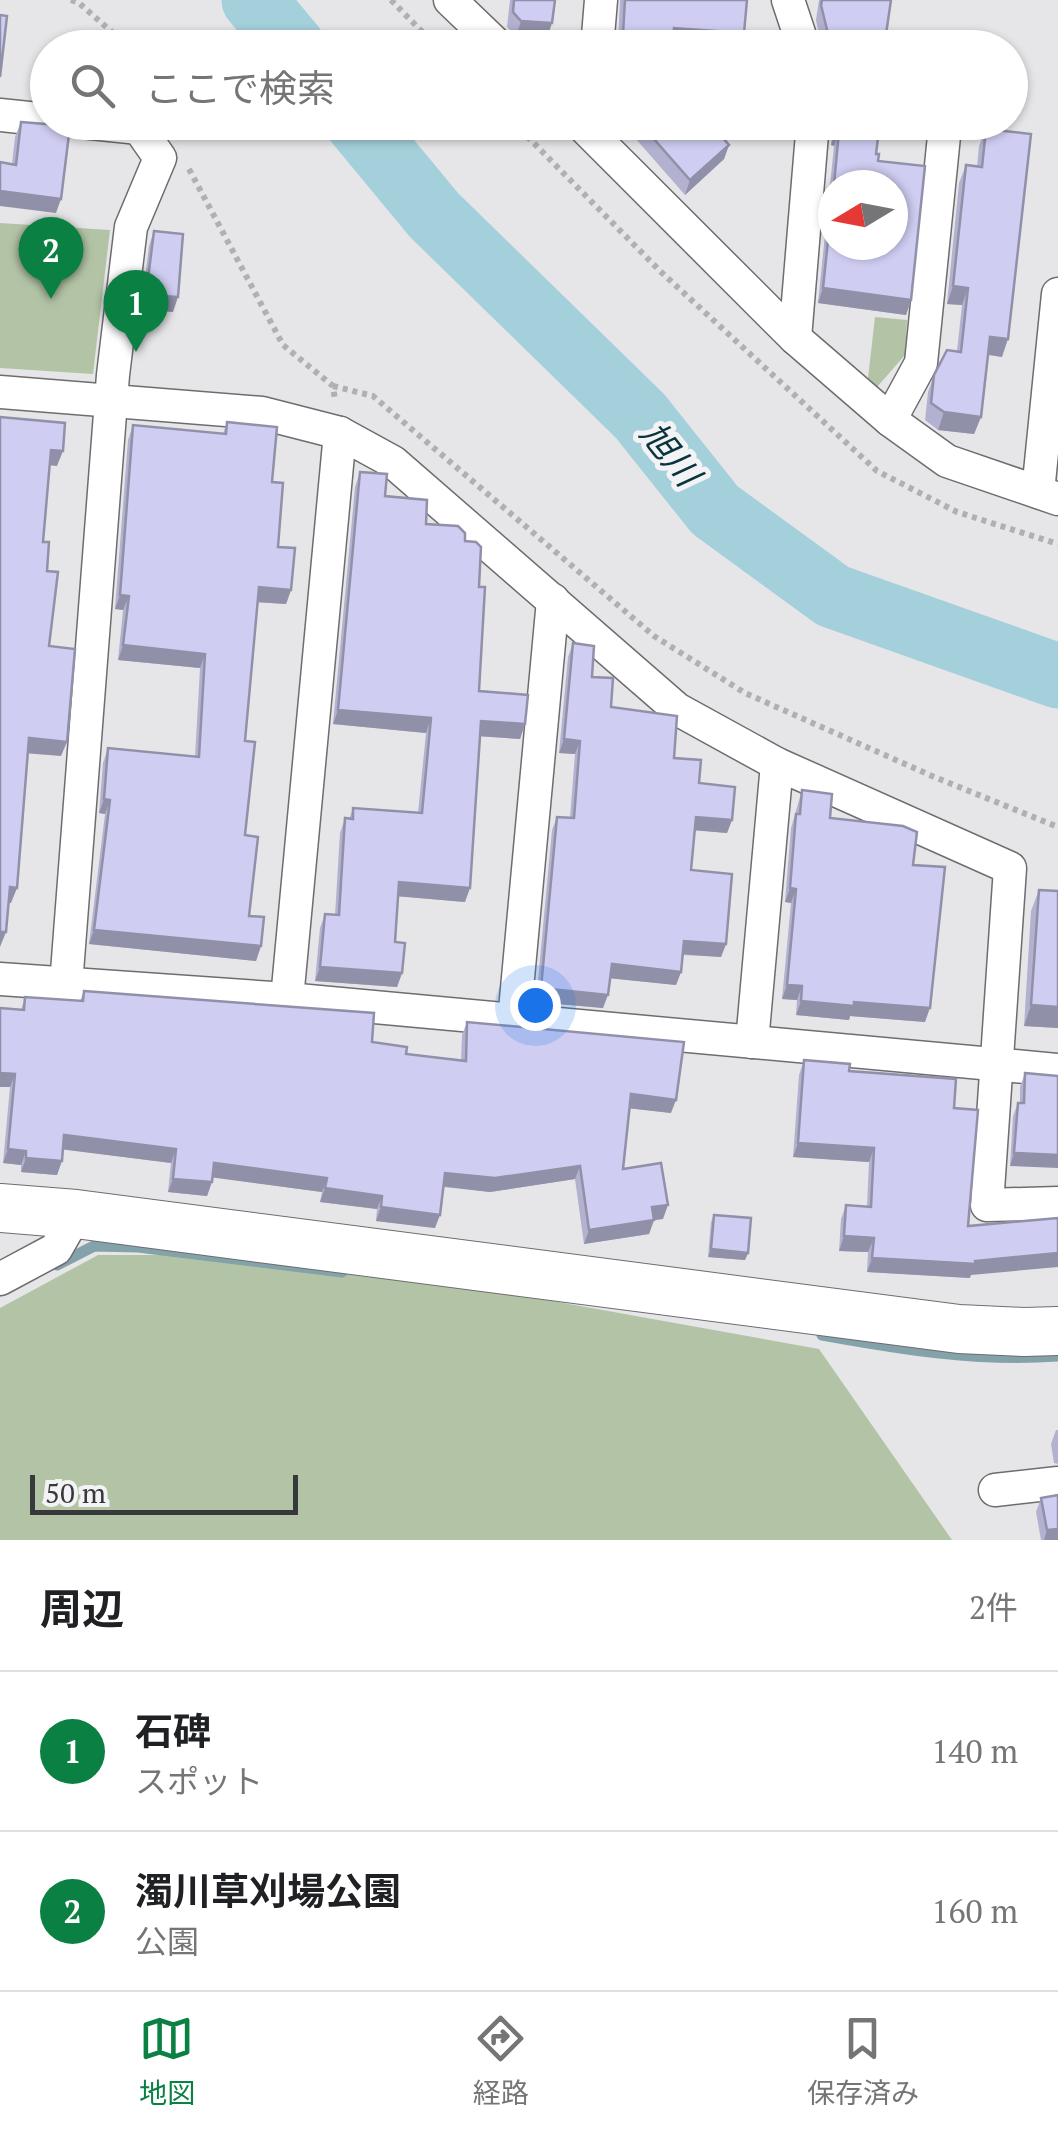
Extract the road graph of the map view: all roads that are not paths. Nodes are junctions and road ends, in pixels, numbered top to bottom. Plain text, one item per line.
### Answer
1 (450, 0) edge
2 (601, 0) edge
3 (788, 0) edge
4 (481, 30) edge
5 (598, 30) edge
6 (798, 30) edge
7 (0, 115) edge
8 (30, 118) edge
9 (148, 140) edge
10 (600, 140) edge
11 (812, 140) edge
12 (944, 140) edge
13 (1058, 294) edge
14 (795, 338) junction
15 (0, 392) edge
16 (111, 403) junction
17 (890, 420) junction
18 (340, 433) junction
19 (1048, 496) edge
20 (553, 600) junction
21 (777, 764) junction
22 (0, 979) edge
23 (66, 985) junction
24 (287, 999) junction
25 (514, 1021) junction
26 (752, 1042) junction
27 (995, 1064) junction
28 (1058, 1070) edge
29 (1058, 1203) edge
30 (0, 1208) edge
31 (76, 1214) junction
32 (0, 1279) edge
33 (1058, 1330) edge
34 (1058, 1483) edge
35 (995, 1490) dead end

1 - 4 street
2 - 5 street
3 - 6 street
7 - 8 street
9 - 16 street
10 - 14 street
11 - 14 street
12 - 17 street
13 - 19 street
14 - 17 street
15 - 16 street
16 - 18 street
16 - 23 street
17 - 19 street
18 - 20 street
18 - 24 street
20 - 21 street
20 - 25 street
21 - 26 street
21 - 27 street
22 - 23 street
23 - 24 street
24 - 25 street
25 - 26 street
26 - 27 street
27 - 28 street
27 - 29 street
30 - 31 street
31 - 32 street
31 - 33 street
34 - 35 street

